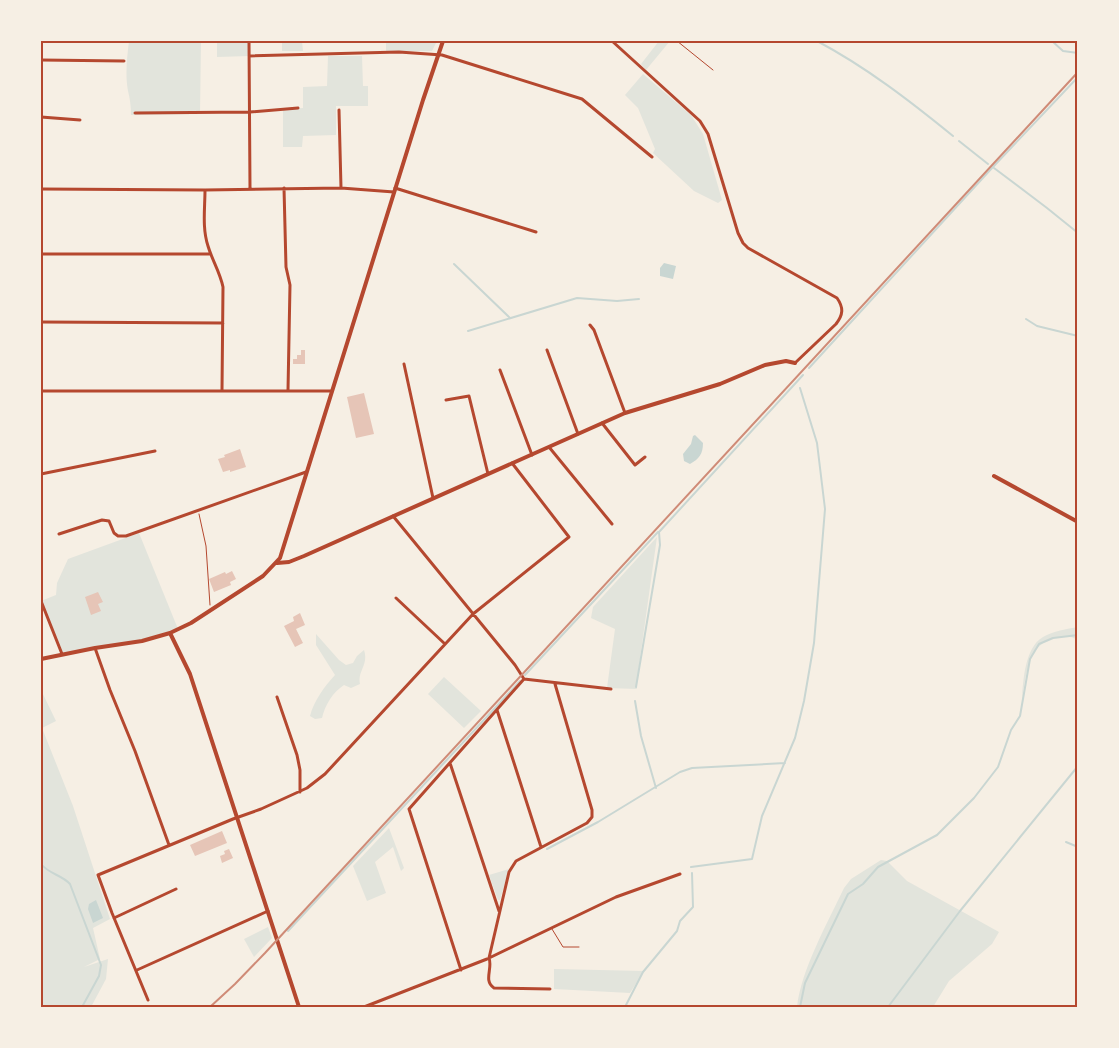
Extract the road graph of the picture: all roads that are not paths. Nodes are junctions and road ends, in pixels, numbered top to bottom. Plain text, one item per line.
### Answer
1 (249, 41) edge
2 (442, 41) edge
3 (612, 41) edge
4 (677, 41) edge
5 (437, 54) junction
6 (249, 56) junction
7 (41, 60) edge
8 (124, 61) dead end
9 (713, 70) dead end
10 (298, 108) dead end
11 (339, 110) dead end
12 (250, 112) junction
13 (134, 113) dead end
14 (41, 117) edge
15 (80, 120) dead end
16 (652, 157) dead end
17 (41, 188) edge
18 (250, 188) junction
19 (284, 188) junction
20 (341, 188) junction
21 (205, 190) junction
22 (395, 190) junction
23 (536, 232) dead end
24 (41, 254) edge
25 (210, 254) junction
26 (41, 322) edge
27 (223, 323) junction
28 (590, 325) dead end
29 (547, 350) dead end
30 (795, 363) joint
31 (404, 364) dead end
32 (500, 370) dead end
33 (222, 390) junction
34 (288, 390) junction
35 (41, 391) edge
36 (332, 391) junction
37 (446, 400) dead end
38 (625, 413) junction
39 (602, 424) junction
40 (578, 434) junction
41 (549, 447) junction
42 (155, 451) dead end
43 (532, 454) junction
44 (646, 457) dead end
45 (512, 463) junction
46 (307, 472) junction
47 (41, 474) edge
48 (488, 474) junction
49 (994, 476) dead end
50 (433, 498) junction
51 (392, 516) junction
52 (1078, 522) edge
53 (612, 524) dead end
54 (60, 534) dead end
55 (277, 563) junction
56 (396, 598) dead end
57 (41, 601) edge
58 (473, 614) junction
59 (170, 633) junction
60 (444, 644) junction
61 (95, 648) junction
62 (62, 654) junction
63 (41, 659) edge
64 (524, 679) junction
65 (555, 684) junction
66 (612, 689) dead end
67 (277, 697) dead end
68 (497, 710) junction
69 (450, 762) junction
70 (300, 792) junction
71 (237, 818) junction
72 (169, 845) junction
73 (541, 847) junction
74 (680, 874) dead end
75 (176, 889) dead end
76 (268, 911) junction
77 (499, 912) junction
78 (114, 918) junction
79 (551, 928) junction
80 (579, 948) dead end
81 (488, 958) junction
82 (136, 970) junction
83 (461, 970) junction
84 (550, 989) dead end
85 (148, 1000) dead end
86 (299, 1007) edge
87 (364, 1007) edge

1 - 6 street
2 - 5 street
3 - 30 street
4 - 9 lane
5 - 6 street
5 - 16 street
5 - 22 street
6 - 12 street
7 - 8 street
10 - 12 street
11 - 20 street
12 - 13 street
12 - 18 street
14 - 15 street
17 - 21 street
18 - 19 street
18 - 21 street
19 - 20 street
19 - 34 street
20 - 22 street
21 - 25 street
22 - 23 street
22 - 36 street
24 - 25 street
25 - 27 street
26 - 27 street
27 - 33 street
28 - 38 street
29 - 40 street
30 - 38 street
31 - 50 street
32 - 43 street
33 - 34 street
33 - 35 street
34 - 36 street
36 - 46 street
37 - 48 street
38 - 39 street
39 - 40 street
39 - 44 street
40 - 41 street
41 - 43 street
41 - 53 street
42 - 47 street
43 - 45 street
45 - 48 street
45 - 58 street
46 - 54 street
46 - 55 street
48 - 50 street
49 - 52 street
50 - 51 street
51 - 55 street
51 - 58 street
55 - 59 street
56 - 60 street
57 - 62 street
58 - 60 street
58 - 64 street
59 - 61 street
59 - 71 street
60 - 70 street
61 - 62 street
61 - 72 street
62 - 63 street
64 - 65 street
64 - 68 street
65 - 66 street
65 - 73 street
67 - 70 street
68 - 69 street
68 - 73 street
69 - 77 street
69 - 83 street
70 - 71 street
71 - 72 street
71 - 76 street
72 - 78 street
73 - 77 street
74 - 79 street
75 - 78 street
76 - 82 street
76 - 86 street
77 - 81 street
78 - 82 street
79 - 80 lane
79 - 81 street
81 - 83 street
81 - 84 street
82 - 85 street
83 - 87 street

